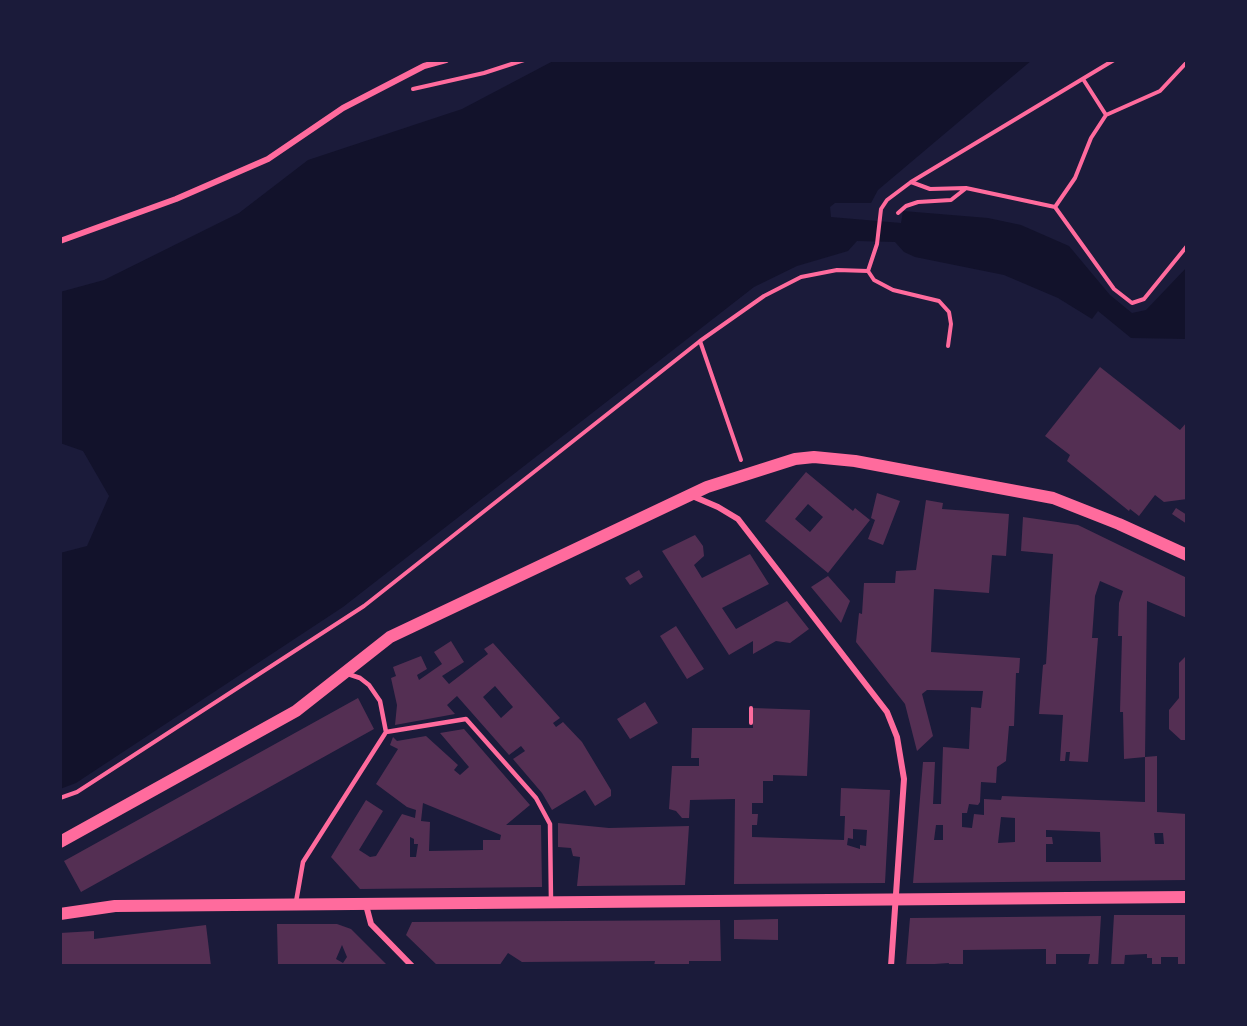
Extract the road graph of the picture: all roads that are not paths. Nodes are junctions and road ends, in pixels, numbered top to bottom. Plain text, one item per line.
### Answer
1 (446, 60) edge
2 (60, 241) edge
3 (690, 495) junction
4 (1187, 555) edge
5 (343, 673) junction
6 (386, 732) junction
7 (60, 842) edge
8 (1187, 897) edge
9 (896, 900) junction
10 (551, 904) junction
11 (295, 905) junction
12 (366, 905) junction
13 (60, 914) edge
14 (412, 966) edge
15 (891, 966) edge

1 - 2 street
3 - 4 main road
3 - 5 main road
3 - 9 street
5 - 6 lane
5 - 7 main road
6 - 10 lane
6 - 11 lane
8 - 9 main road
9 - 10 main road
9 - 15 street
10 - 12 main road
11 - 12 main road
11 - 13 main road
12 - 14 street

